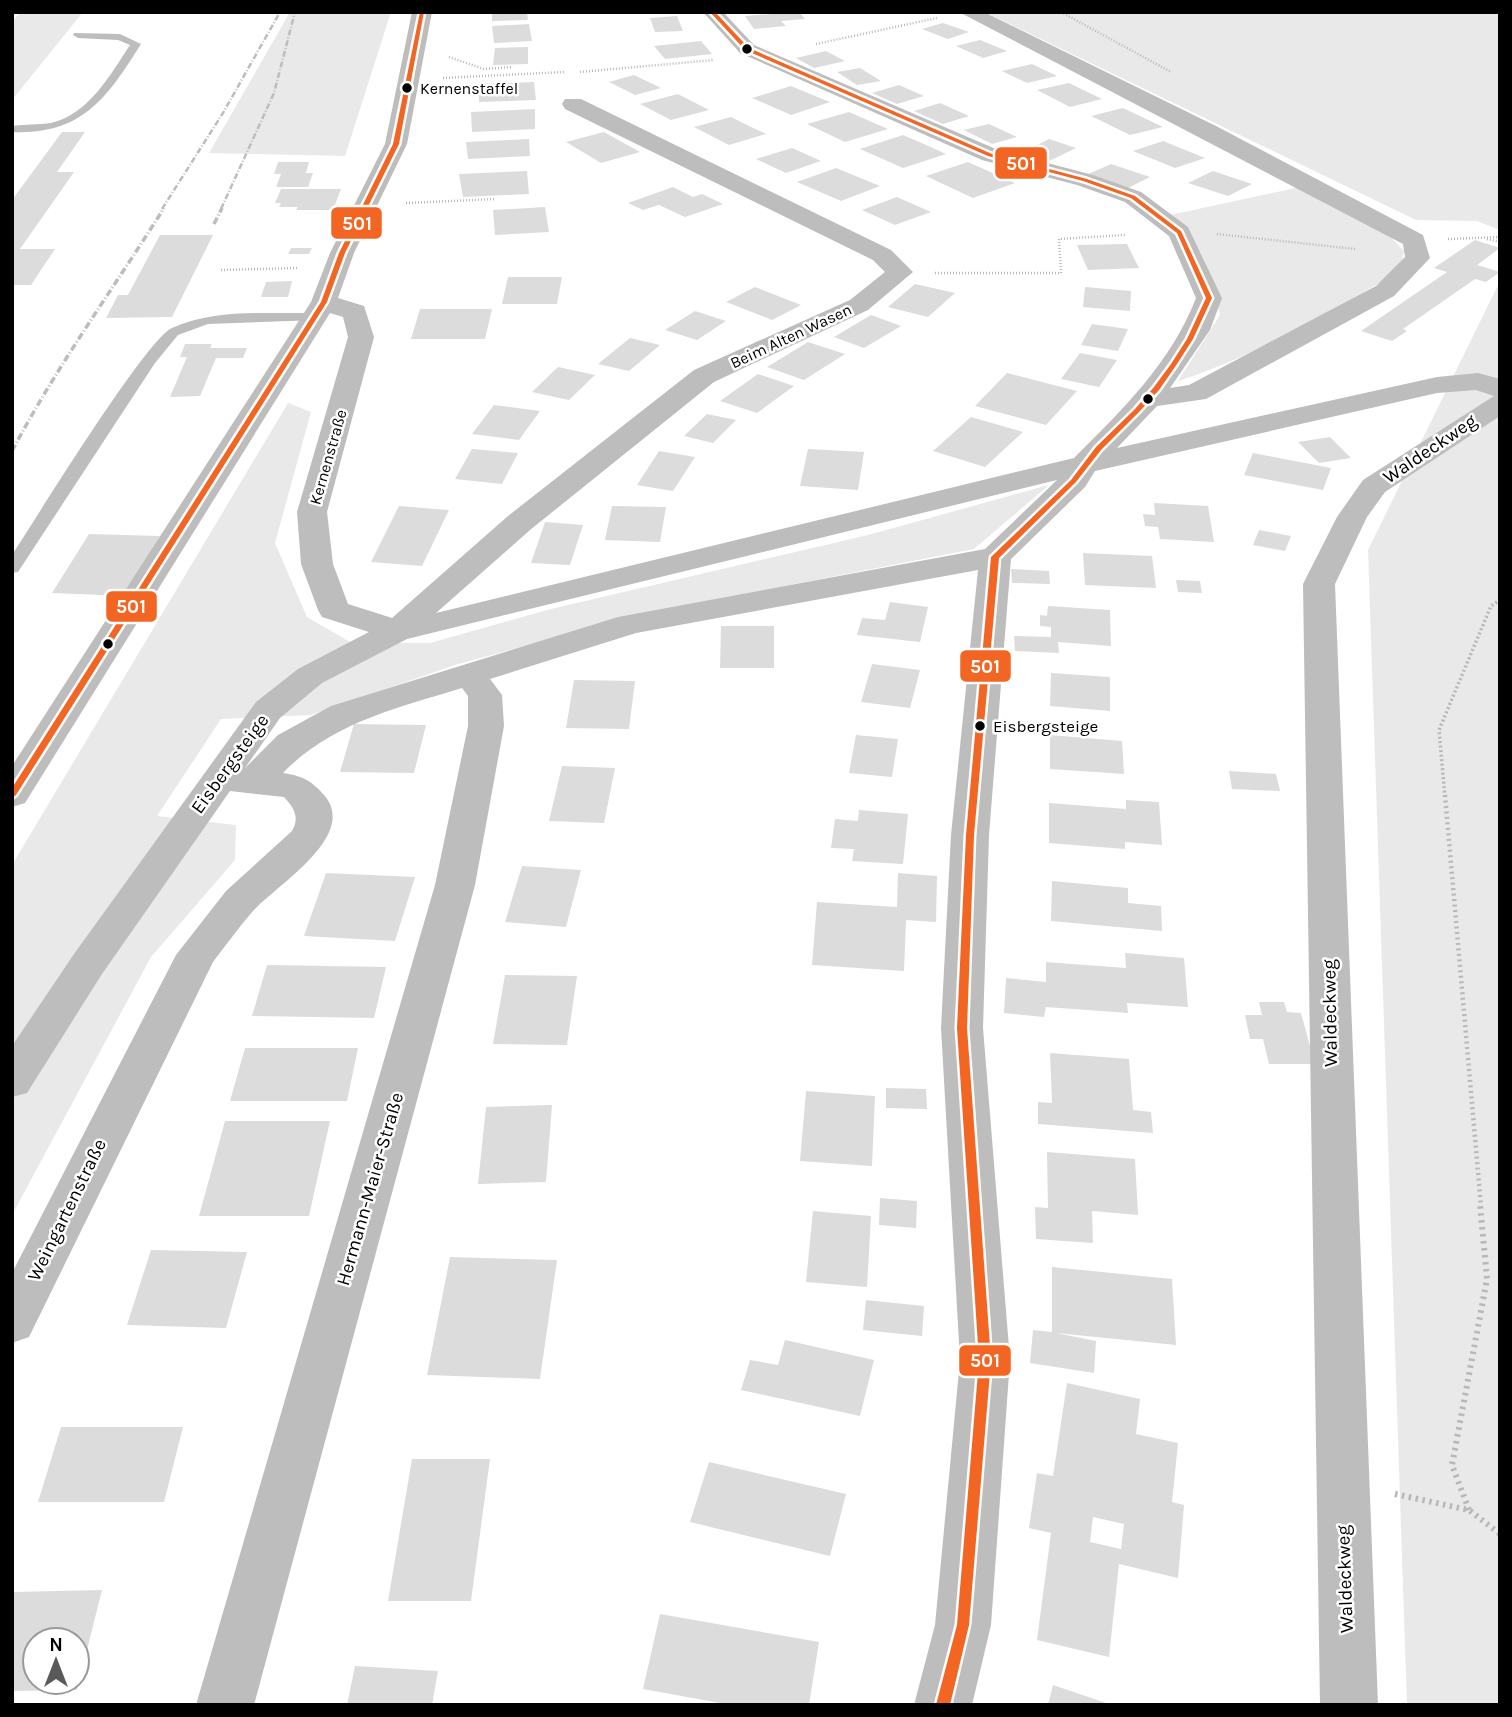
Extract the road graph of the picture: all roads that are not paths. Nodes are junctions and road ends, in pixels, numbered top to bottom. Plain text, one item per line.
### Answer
1 (422, 12) edge
2 (712, 12) edge
3 (958, 14) edge
4 (78, 35) dead end
5 (573, 104) dead end
6 (14, 129) dead end
7 (319, 310) junction
8 (1500, 389) edge
9 (1148, 398) junction
10 (1500, 403) edge
11 (1082, 467) junction
12 (995, 557) junction
13 (12, 568) edge
14 (397, 631) junction
15 (468, 673) junction
16 (236, 780) junction
17 (12, 795) edge
18 (12, 1081) edge
19 (12, 1322) edge
20 (225, 1705) edge
21 (943, 1705) edge
22 (1349, 1705) edge

1 - 7 street
2 - 9 street
3 - 9 street
4 - 6 lane
5 - 14 street, Beim Alten Wasen
7 - 13 lane
7 - 14 street, Kernenstraße
7 - 17 street
8 - 11 street, Eisbergsteige
9 - 11 street
10 - 22 street, Waldeckweg
11 - 12 street
11 - 14 street, Eisbergsteige
12 - 15 street, Eisbergsteige
12 - 21 street
14 - 16 street, Eisbergsteige
15 - 16 street, Eisbergsteige
15 - 20 street, Hermann-Maier-Straße
16 - 18 street, Eisbergsteige
16 - 19 street, Weingartenstraße

